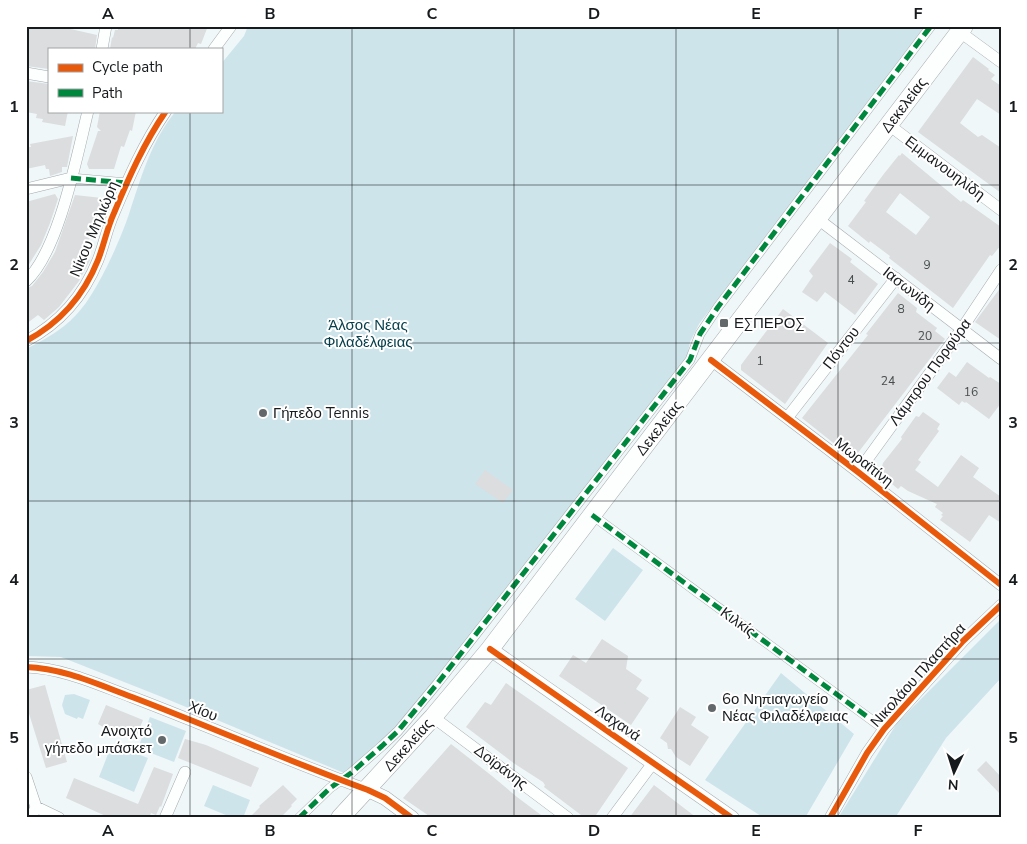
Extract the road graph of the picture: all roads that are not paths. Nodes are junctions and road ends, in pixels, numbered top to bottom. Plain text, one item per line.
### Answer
1 (106, 26) edge
2 (231, 26) edge
3 (931, 26) edge
4 (962, 29) edge
5 (102, 48) edge
6 (215, 48) edge
7 (1001, 62) edge
8 (26, 73) edge
9 (48, 77) edge
10 (88, 112) edge
11 (165, 112) edge
12 (889, 125) junction
13 (71, 178) junction
14 (127, 183) junction
15 (26, 189) edge
16 (1001, 210) edge
17 (818, 219) junction
18 (1001, 270) edge
19 (896, 278) junction
20 (26, 280) edge
21 (962, 330) junction
22 (26, 341) edge
23 (1001, 359) edge
24 (711, 360) junction
25 (787, 418) junction
26 (858, 472) junction
27 (592, 515) junction
28 (1001, 585) edge
29 (1001, 605) edge
30 (490, 648) junction
31 (26, 667) edge
32 (433, 717) junction
33 (884, 729) junction
34 (653, 763) junction
35 (185, 772) dead end
36 (26, 778) edge
37 (341, 780) junction
38 (368, 790) junction
39 (33, 812) edge
40 (59, 818) edge
41 (165, 818) edge
42 (299, 818) edge
43 (340, 818) edge
44 (412, 818) edge
45 (568, 818) edge
46 (612, 818) edge
47 (732, 818) edge
48 (830, 818) edge

1 - 5 street
2 - 6 street
3 - 37 street
4 - 7 street
4 - 12 main road, Δεκελείας
8 - 9 street
10 - 13 street
11 - 14 street, Νίκου Μηλιώρη
12 - 16 street, Εμμανουηλίδη
12 - 17 main road, Δεκελείας
13 - 14 street
13 - 15 street
13 - 20 street
14 - 22 street, Νίκου Μηλιώρη
17 - 19 street, Ιασωνίδη
17 - 24 main road, Δεκελείας
18 - 21 street, Λάμπρου Πορφύρα
19 - 21 street, Ιασωνίδη
19 - 25 street, Πόντου
21 - 23 street, Ιασωνίδη
21 - 26 street, Λάμπρου Πορφύρα
24 - 25 street, Μωραϊτίνη
24 - 27 main road, Δεκελείας
25 - 26 street, Μωραϊτίνη
26 - 28 street, Μωραϊτίνη
27 - 30 main road, Δεκελείας
27 - 33 street, Κιλκίς
29 - 33 street, Νικολάου Πλαστήρα
30 - 32 main road, Δεκελείας
30 - 34 street, Λαχανά
31 - 37 street, Χίου
32 - 38 main road, Δεκελείας
32 - 45 street, Δοϊράνης
33 - 48 street, Νικολάου Πλαστήρα
34 - 46 street
34 - 47 street, Λαχανά
35 - 41 street
36 - 39 street
37 - 38 street, Χίου
37 - 42 street
38 - 43 main road, Δεκελείας
38 - 44 street
39 - 40 street

